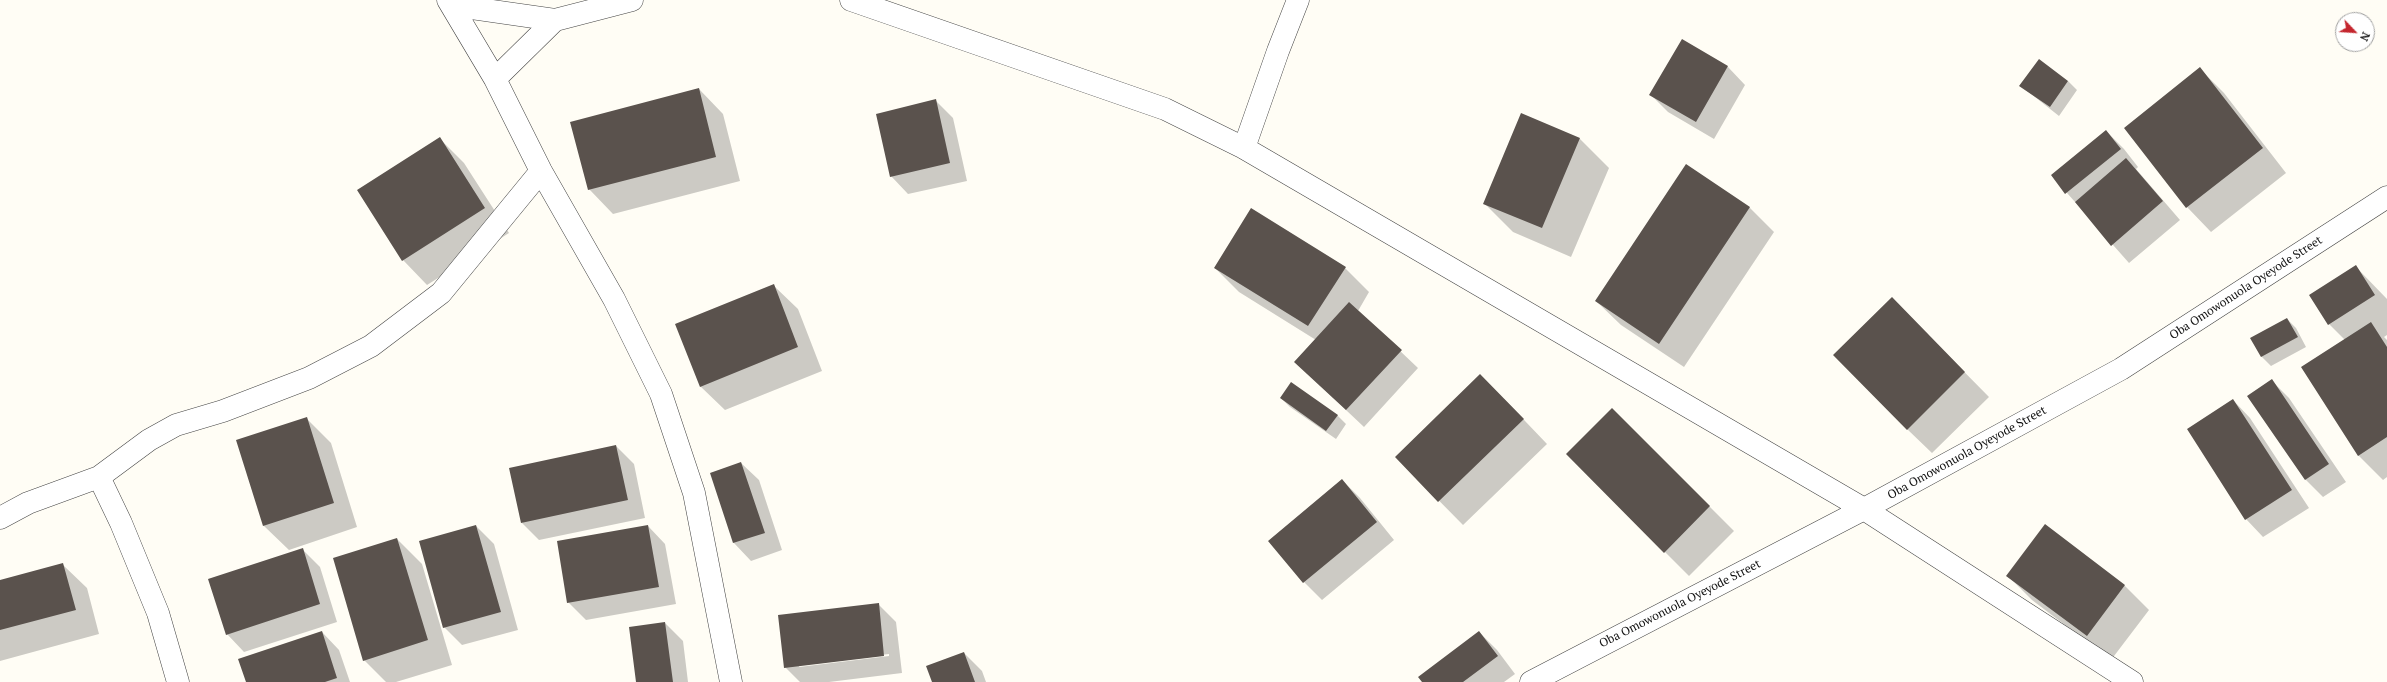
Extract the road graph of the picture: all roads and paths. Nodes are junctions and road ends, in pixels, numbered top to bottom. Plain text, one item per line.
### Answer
1 (632, 0) edge
2 (851, 0) edge
3 (1298, 0) edge
4 (449, 3) edge
5 (555, 20) junction
6 (495, 79) junction
7 (1244, 148) junction
8 (541, 171) junction
9 (2387, 198) edge
10 (99, 477) junction
11 (1864, 509) junction
12 (0, 518) edge
13 (178, 682) edge
14 (731, 682) edge
15 (1531, 682) edge
16 (2132, 682) edge

1 - 5 street
2 - 7 street
3 - 7 street
4 - 5 street
4 - 6 street
5 - 6 street
6 - 8 street
7 - 11 street
8 - 10 street
8 - 14 street
9 - 11 street, Oba Omowonuola Oyeyode Street
10 - 12 street
10 - 13 street
11 - 15 street, Oba Omowonuola Oyeyode Street
11 - 16 street

